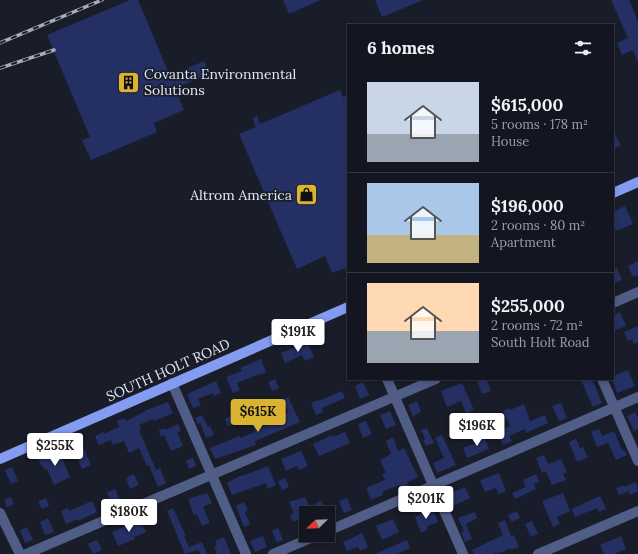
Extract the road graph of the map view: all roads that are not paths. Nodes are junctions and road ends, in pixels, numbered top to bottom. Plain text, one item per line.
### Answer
1 (638, 182) edge
2 (614, 193) edge
3 (638, 292) edge
4 (614, 302) edge
5 (347, 307) edge
6 (387, 380) edge
7 (434, 380) edge
8 (602, 380) edge
9 (172, 384) junction
10 (394, 397) junction
11 (638, 397) edge
12 (615, 407) junction
13 (0, 459) edge
14 (638, 462) edge
15 (212, 475) junction
16 (433, 486) junction
17 (638, 511) edge
18 (0, 513) edge
19 (335, 528) edge
20 (301, 542) edge
21 (20, 554) edge
22 (26, 554) edge
23 (246, 554) edge
24 (273, 554) edge
25 (463, 554) edge
26 (538, 554) edge

1 - 2 main road
3 - 4 street
5 - 9 main road, SOUTH HOLT ROAD
6 - 10 street
7 - 10 street
8 - 12 street
9 - 13 main road, SOUTH HOLT ROAD
9 - 15 street
10 - 15 street
10 - 16 street
11 - 12 street
12 - 14 street
12 - 16 street
15 - 22 street
15 - 23 street
16 - 19 street
16 - 25 street
17 - 26 street
18 - 21 street
20 - 24 street

